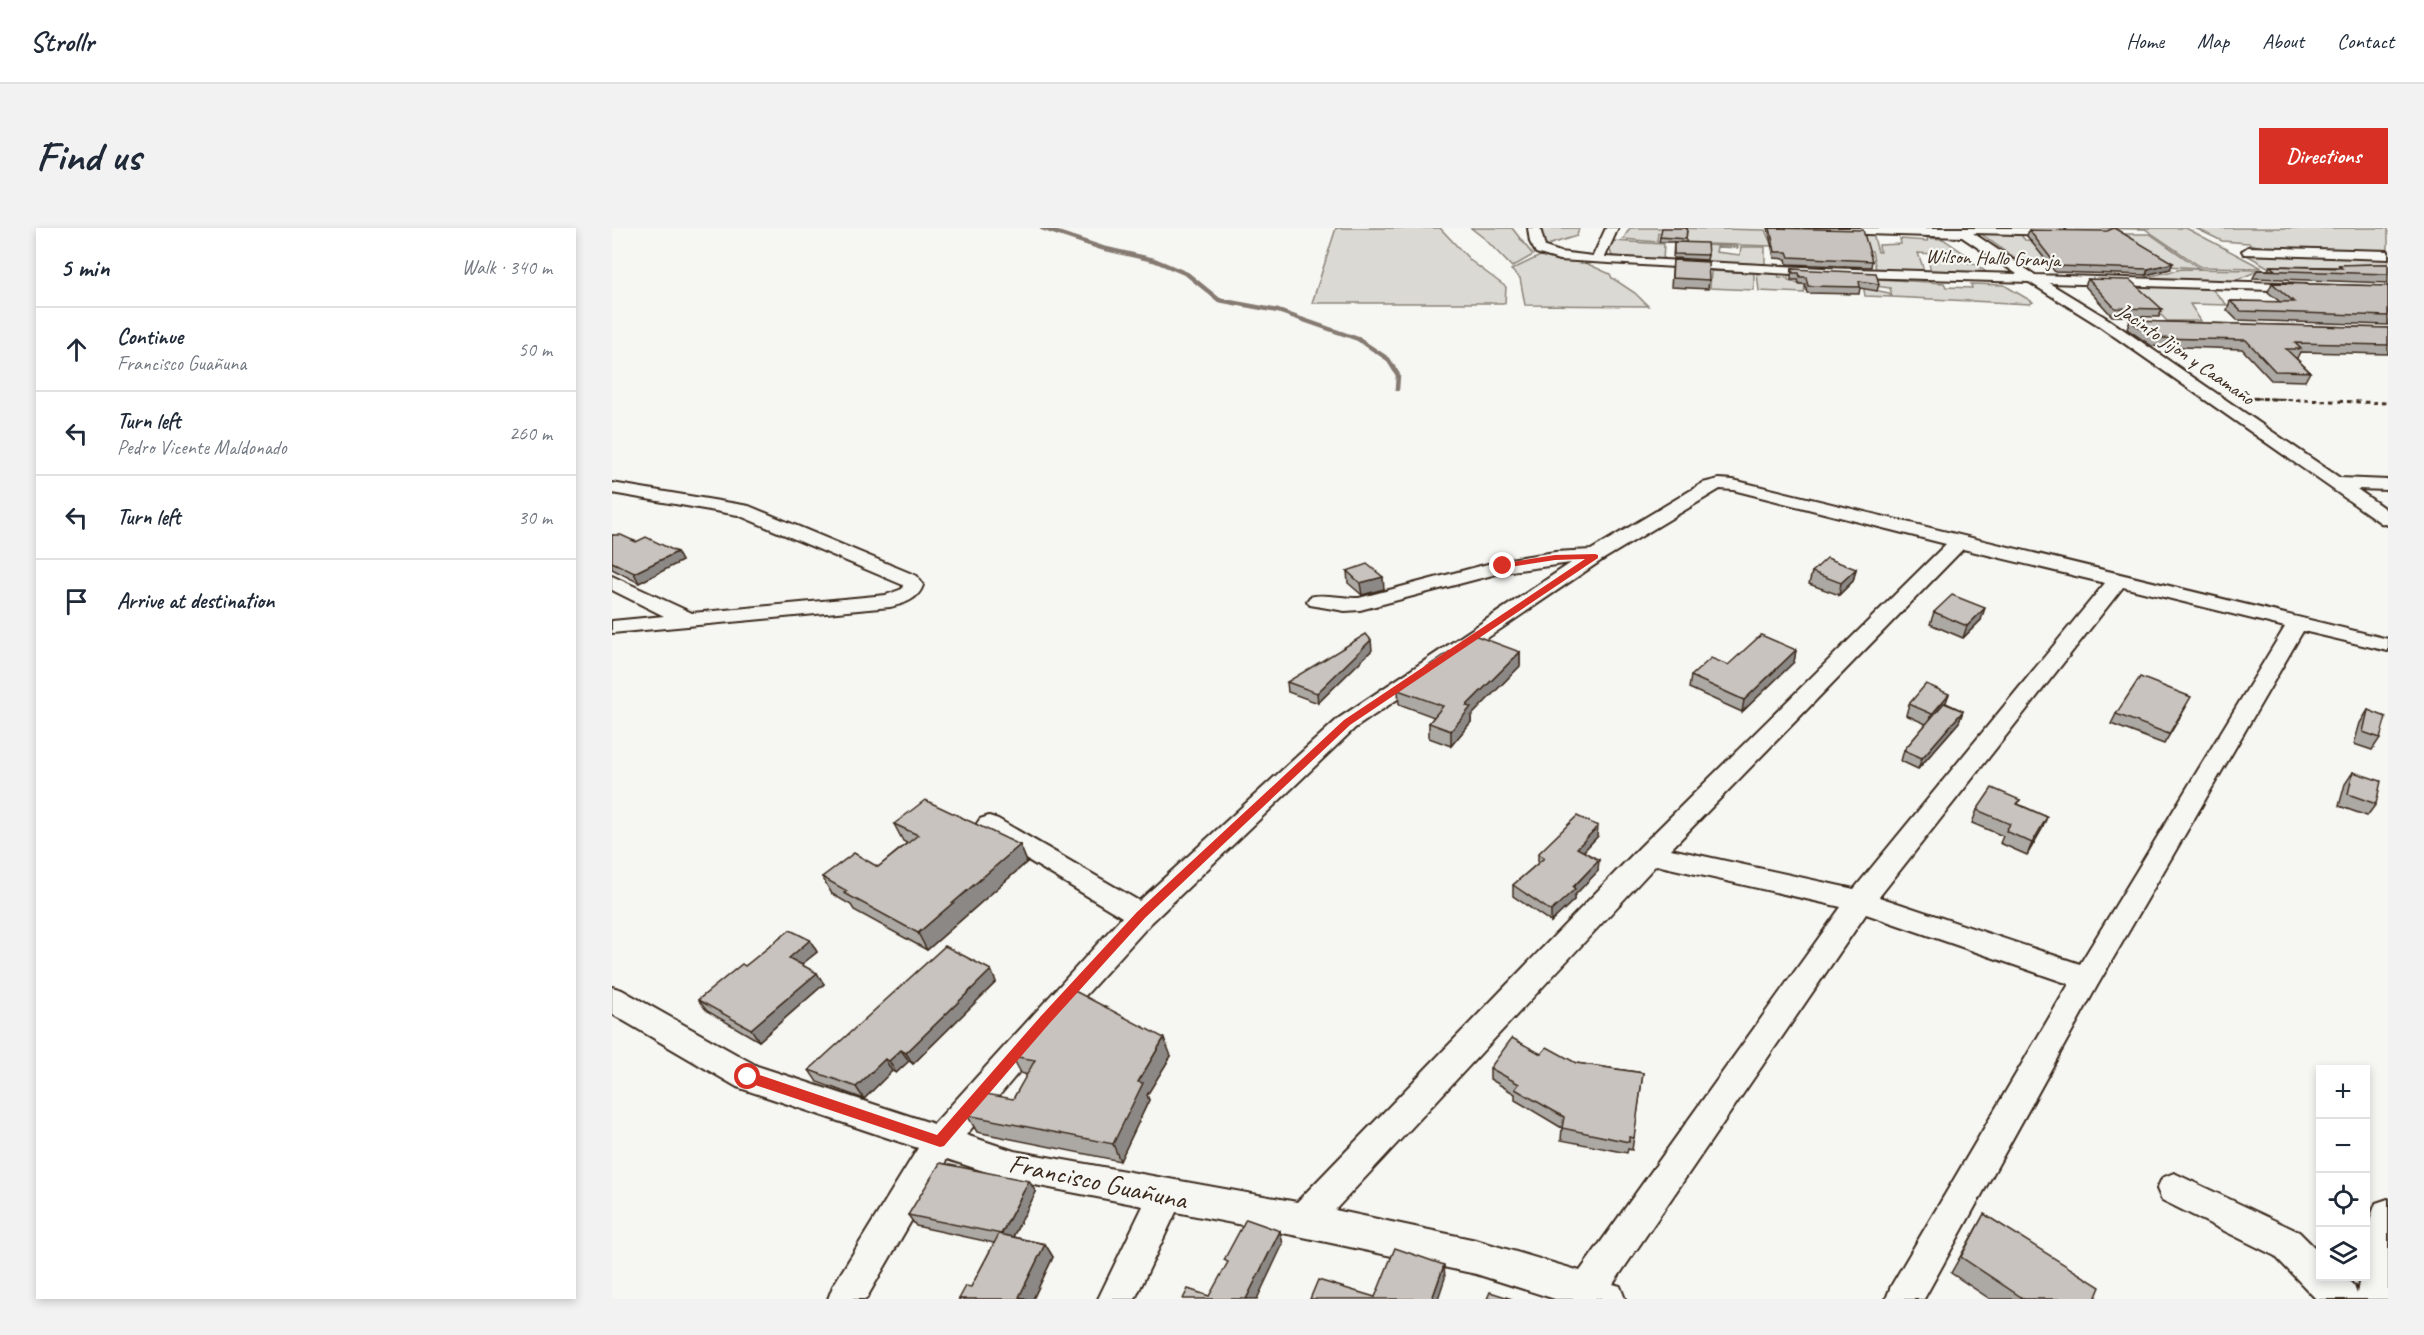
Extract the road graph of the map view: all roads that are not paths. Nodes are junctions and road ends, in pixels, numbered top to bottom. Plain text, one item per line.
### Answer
1 (1534, 228) edge
2 (1612, 228) edge
3 (1803, 228) edge
4 (1960, 230) edge
5 (2078, 232) edge
6 (2248, 251) dead end
7 (2388, 255) edge
8 (1597, 260) junction
9 (2032, 279) junction
10 (2317, 287) edge
11 (2103, 322) junction
12 (2127, 323) dead end
13 (2336, 483) junction
14 (2388, 485) edge
15 (612, 488) edge
16 (2388, 519) edge
17 (1959, 542) junction
18 (1595, 556) junction
19 (2118, 580) junction
20 (612, 582) edge
21 (1317, 601) dead end
22 (692, 621) junction
23 (2297, 624) junction
24 (612, 627) edge
25 (2388, 645) edge
26 (989, 825) dead end
27 (1649, 854) junction
28 (1860, 901) junction
29 (1141, 915) junction
30 (2087, 978) junction
31 (612, 999) edge
32 (940, 1141) junction
33 (2174, 1189) dead end
34 (1166, 1196) junction
35 (2388, 1215) edge
36 (1303, 1220) junction
37 (1597, 1295) edge
38 (846, 1299) edge
39 (1116, 1299) edge
40 (1904, 1299) edge
41 (2341, 1299) edge
42 (2374, 1299) edge

1 - 8 street, Wilson Hallo Granja
2 - 8 street
3 - 4 street
4 - 5 street
4 - 9 street, Jacinto Jijon y Caamaño
6 - 7 street
8 - 9 street, Wilson Hallo Granja
9 - 10 street, Wilson Hallo Granja
9 - 11 street, Jacinto Jijon y Caamaño
11 - 12 street
11 - 13 street, Jacinto Jijon y Caamaño
13 - 14 street
13 - 16 street, Jacinto Jijon y Caamaño
15 - 22 street
17 - 18 street
17 - 19 street
17 - 27 street
18 - 21 street
18 - 29 street
19 - 23 street
19 - 28 street
20 - 22 street
22 - 24 street
23 - 25 street
23 - 30 street
26 - 29 street
27 - 28 street
27 - 36 street
28 - 30 street
28 - 37 street
29 - 32 street
30 - 40 street
31 - 32 street, Francisco Guañuna
32 - 34 street, Francisco Guañuna
32 - 38 street
33 - 41 street
34 - 36 street, Francisco Guañuna
34 - 39 street
35 - 42 street
36 - 37 street, Francisco Guañuna

